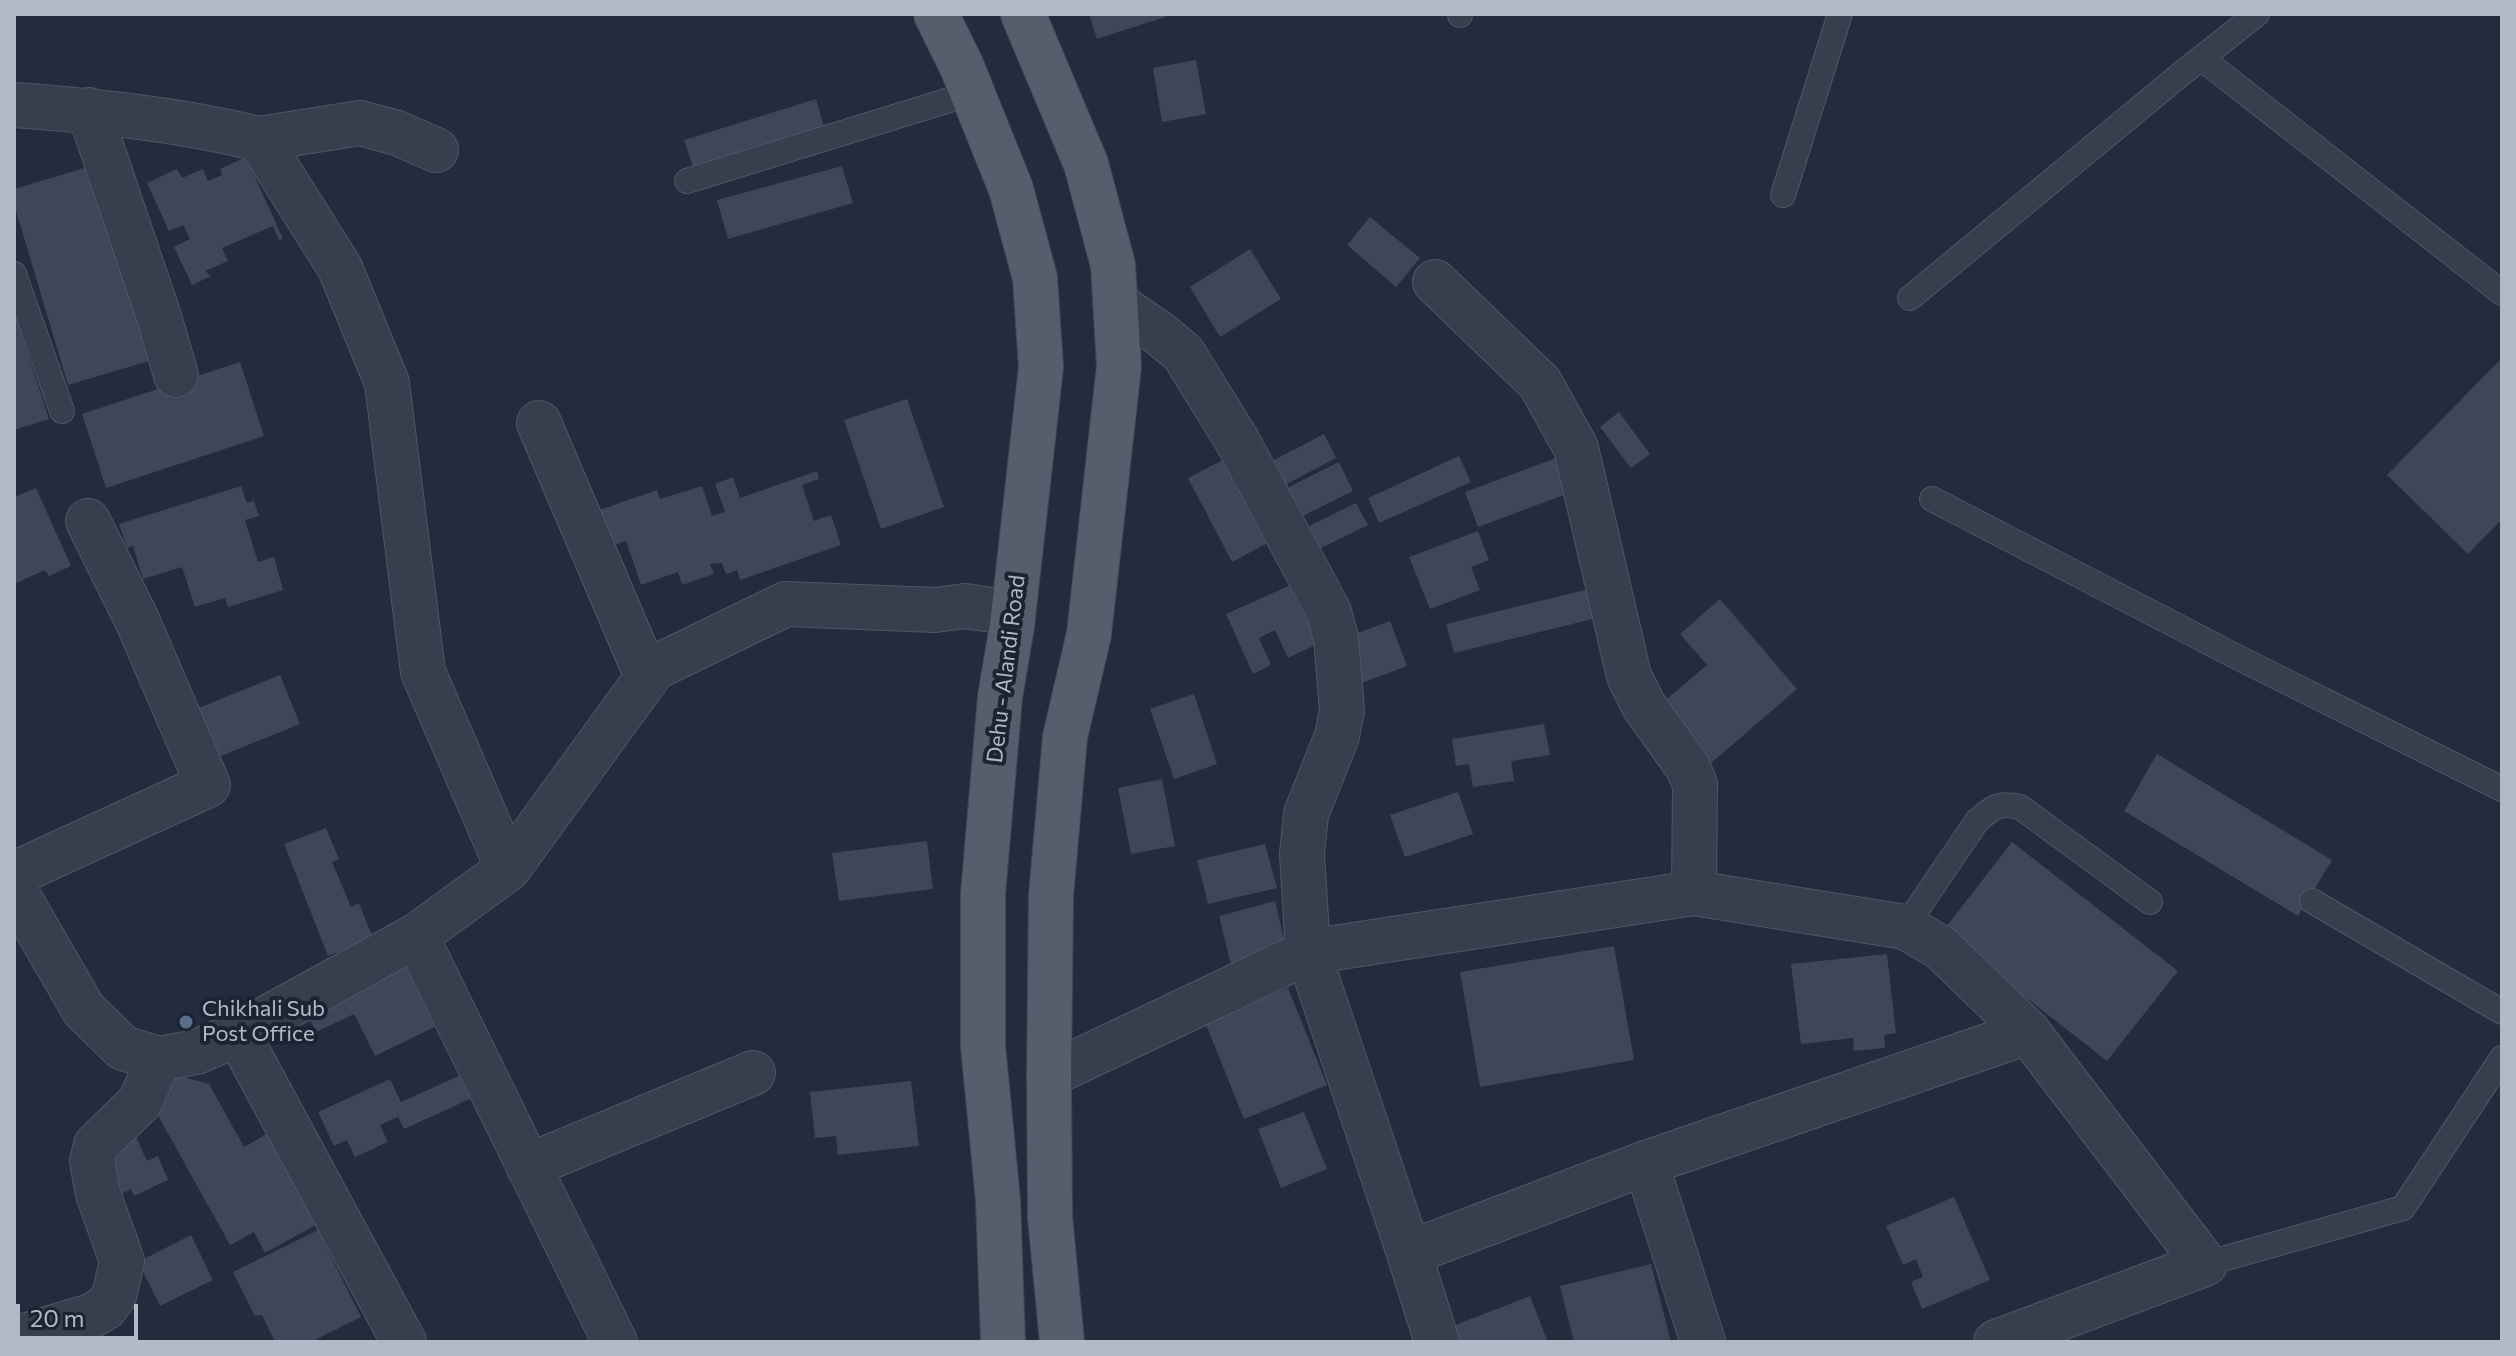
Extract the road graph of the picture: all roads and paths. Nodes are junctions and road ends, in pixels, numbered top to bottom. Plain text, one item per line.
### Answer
1 (936, 14) edge
2 (1023, 14) edge
3 (1840, 14) edge
4 (2257, 14) edge
5 (2201, 58) junction
6 (972, 93) junction
7 (14, 105) edge
8 (89, 110) junction
9 (259, 139) junction
10 (436, 150) dead end
11 (687, 181) dead end
12 (1783, 195) dead end
13 (14, 274) edge
14 (1435, 282) dead end
15 (2502, 293) edge
16 (1910, 298) dead end
17 (1115, 303) junction
18 (176, 375) dead end
19 (62, 411) dead end
20 (539, 423) dead end
21 (1932, 499) dead end
22 (88, 521) dead end
23 (1013, 613) junction
24 (647, 677) junction
25 (2502, 789) edge
26 (508, 869) junction
27 (14, 874) edge
28 (14, 889) edge
29 (1694, 893) junction
30 (2312, 901) dead end
31 (2150, 902) dead end
32 (1905, 927) junction
33 (416, 936) junction
34 (1308, 952) junction
35 (2502, 1012) edge
36 (2028, 1032) junction
37 (238, 1034) junction
38 (159, 1059) junction
39 (2500, 1063) edge
40 (753, 1073) dead end
41 (1049, 1075) junction
42 (1646, 1163) junction
43 (528, 1166) junction
44 (1409, 1253) junction
45 (2205, 1264) junction
46 (14, 1339) edge
47 (404, 1342) edge
48 (615, 1342) edge
49 (1003, 1342) edge
50 (1062, 1342) edge
51 (1437, 1342) edge
52 (1703, 1342) edge
53 (1996, 1342) edge

1 - 6 main road, Dehu - Alandi Road
2 - 17 main road
3 - 12 lane
4 - 5 lane
5 - 15 lane
5 - 16 lane
6 - 11 lane
6 - 23 main road, Dehu - Alandi Road
7 - 8 street
8 - 9 street
8 - 18 street
9 - 10 street
9 - 26 street
13 - 19 lane
14 - 29 street
17 - 34 street
17 - 41 main road
20 - 24 street
21 - 25 lane
22 - 27 street
23 - 24 street
23 - 49 main road, Dehu - Alandi Road
24 - 26 street
26 - 33 street
28 - 38 street
29 - 32 street
29 - 34 street
30 - 35 lane
31 - 32 lane
32 - 36 street
33 - 37 street
33 - 43 street
34 - 41 street
34 - 44 street
36 - 42 street
36 - 45 street
37 - 38 street
37 - 47 street
38 - 46 street
39 - 45 lane
40 - 43 street
41 - 50 main road
42 - 44 street
42 - 52 street
43 - 48 street
44 - 51 street
45 - 53 street

